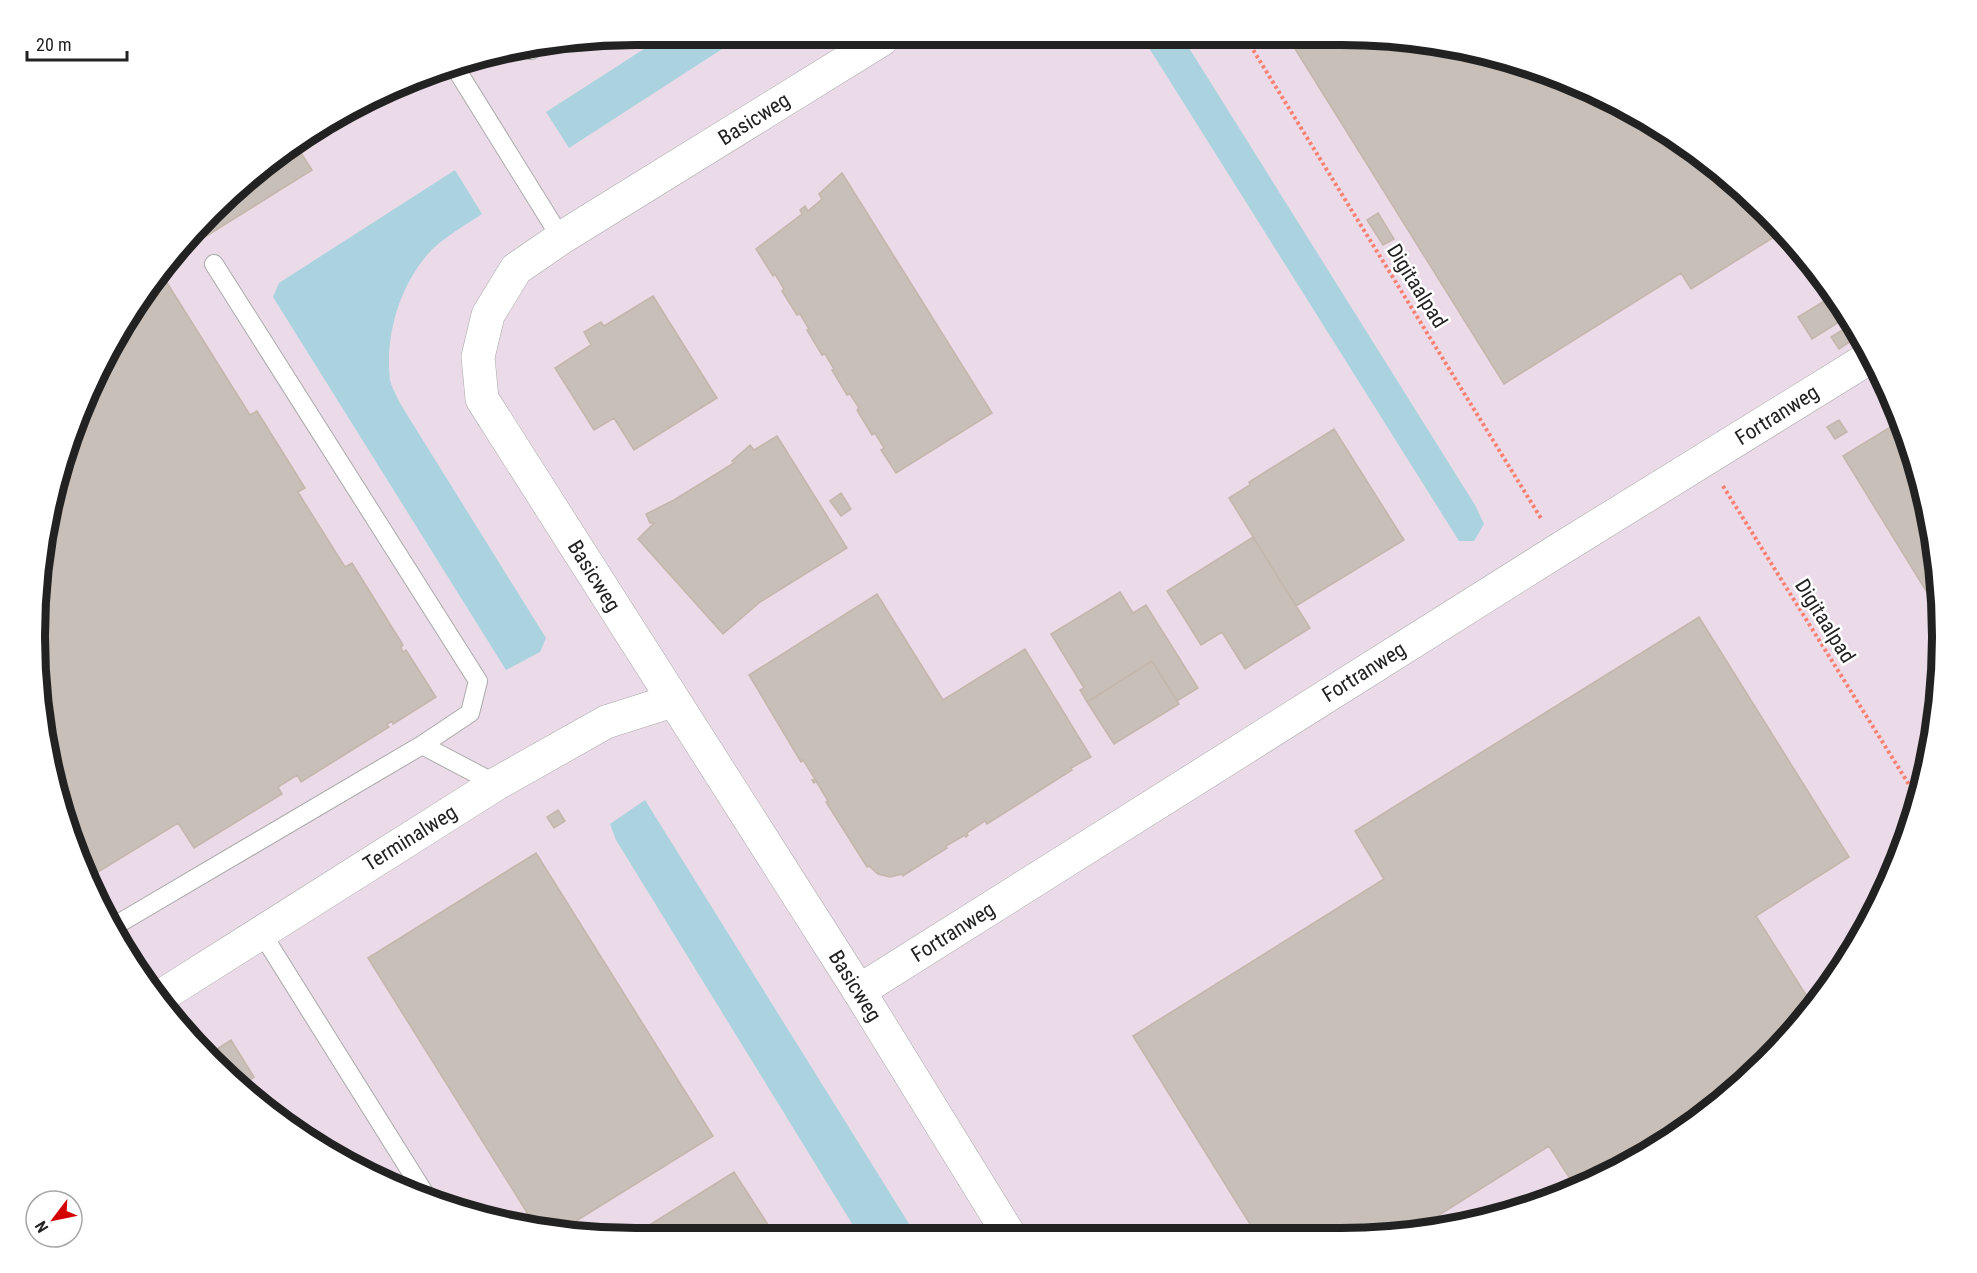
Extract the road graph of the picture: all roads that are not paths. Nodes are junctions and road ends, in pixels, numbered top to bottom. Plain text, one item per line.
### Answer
1 (862, 45) edge
2 (847, 49) edge
3 (458, 72) edge
4 (561, 238) junction
5 (214, 264) dead end
6 (1864, 361) edge
7 (672, 701) junction
8 (422, 745) junction
9 (496, 784) junction
10 (119, 923) edge
11 (261, 932) junction
12 (859, 992) junction
13 (165, 994) edge
14 (421, 1187) edge
15 (1005, 1228) edge

1 - 2 street, Basicweg
2 - 4 street, Basicweg
3 - 4 lane
4 - 7 street, Basicweg
5 - 8 lane
6 - 12 street, Fortranweg
7 - 9 street, Terminalweg
7 - 12 street, Basicweg
8 - 9 lane
8 - 10 lane
9 - 11 street, Terminalweg
11 - 13 street, Terminalweg
11 - 14 lane
12 - 15 street, Basicweg

